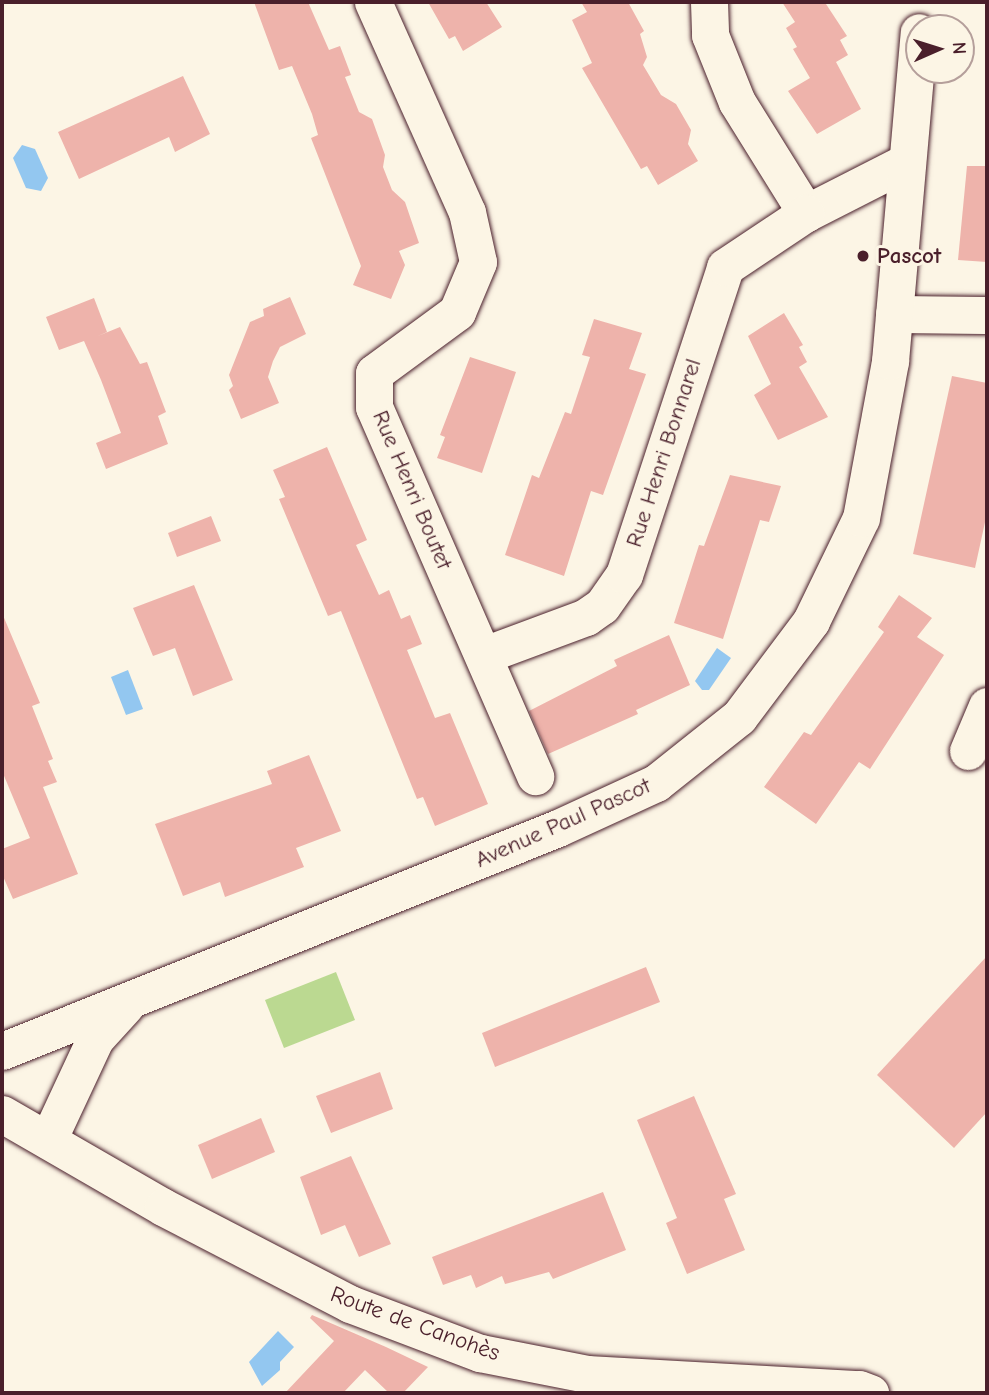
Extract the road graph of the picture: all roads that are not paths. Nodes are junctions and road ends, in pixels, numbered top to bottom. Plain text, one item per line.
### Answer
1 (373, 2) edge
2 (709, 2) edge
3 (913, 84) edge
4 (904, 163) junction
5 (806, 213) junction
6 (894, 314) junction
7 (987, 315) edge
8 (484, 655) junction
9 (987, 706) edge
10 (968, 751) dead end
11 (535, 776) dead end
12 (129, 1002) junction
13 (2, 1051) edge
14 (2, 1114) edge
15 (48, 1140) junction
16 (870, 1393) edge

1 - 8 street, Rue Henri Boutet
2 - 5 street
3 - 4 street, Avenue Paul Pascot
4 - 5 street, Rue Henri Bonnarel
4 - 6 street, Avenue Paul Pascot
5 - 8 street, Rue Henri Bonnarel
6 - 7 street
6 - 12 street, Avenue Paul Pascot
8 - 11 street, Rue Henri Boutet
9 - 10 street
12 - 13 street, Avenue Paul Pascot
12 - 15 street, Avenue Paul Pascot
14 - 15 street, Route de Canohès
15 - 16 street, Route de Canohès

